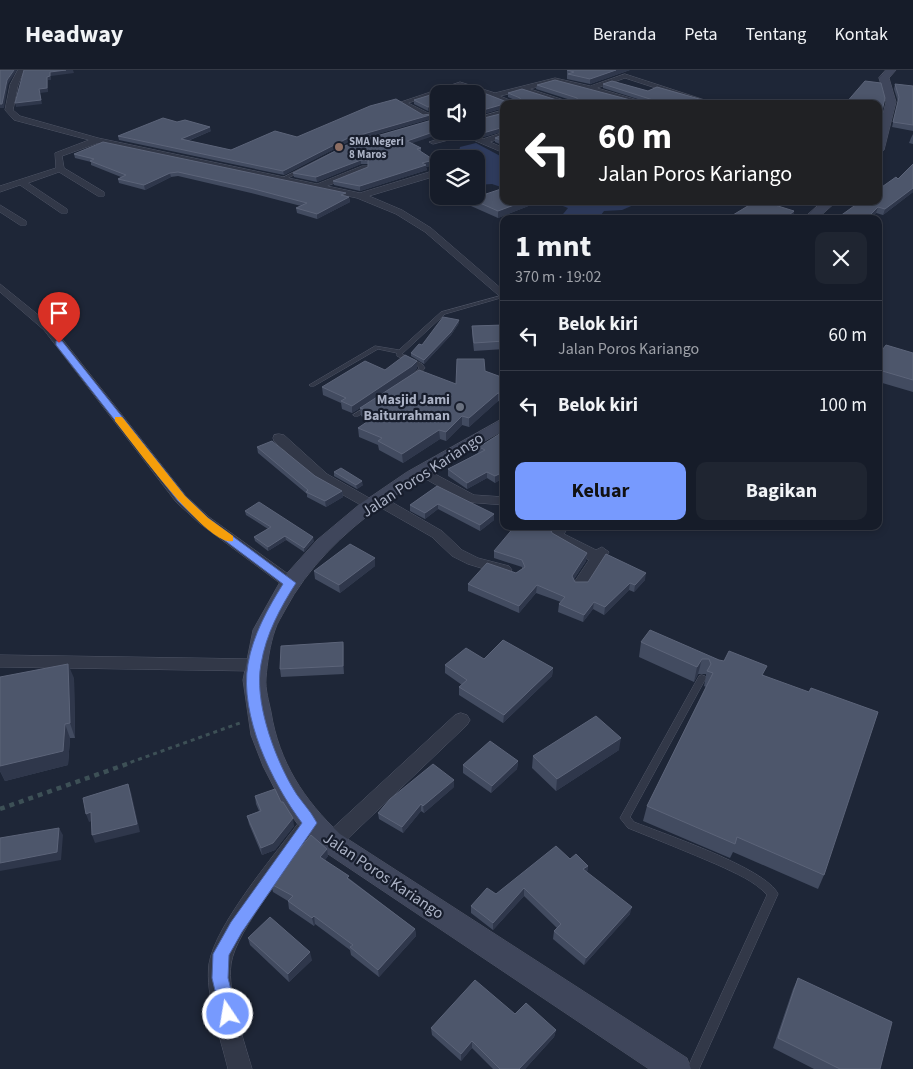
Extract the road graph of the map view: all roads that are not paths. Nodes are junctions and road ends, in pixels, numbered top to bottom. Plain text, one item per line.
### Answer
1 (21, 70) edge
2 (643, 70) edge
3 (891, 70) edge
4 (625, 76) junction
5 (590, 88) junction
6 (523, 89) junction
7 (485, 93) edge
8 (430, 94) edge
9 (493, 95) junction
10 (485, 97) edge
11 (505, 100) edge
12 (559, 100) edge
13 (633, 100) edge
14 (700, 100) edge
15 (4, 111) edge
16 (500, 113) edge
17 (430, 115) edge
18 (485, 118) edge
19 (500, 135) edge
20 (882, 138) edge
21 (97, 140) junction
22 (439, 140) edge
23 (477, 140) edge
24 (433, 142) dead end
25 (482, 142) junction
26 (356, 143) edge
27 (500, 149) edge
28 (366, 168) edge
29 (60, 170) junction
30 (430, 174) edge
31 (284, 178) junction
32 (21, 182) junction
33 (320, 186) junction
34 (0, 189) edge
35 (101, 194) dead end
36 (360, 196) junction
37 (826, 205) edge
38 (0, 208) edge
39 (64, 211) dead end
40 (814, 215) edge
41 (23, 223) dead end
42 (0, 287) edge
43 (500, 293) edge
44 (500, 297) edge
45 (400, 352) junction
46 (409, 380) edge
47 (312, 385) dead end
48 (379, 400) edge
49 (356, 416) dead end
50 (500, 429) edge
51 (279, 438) dead end
52 (422, 471) junction
53 (500, 501) edge
54 (375, 503) junction
55 (557, 530) edge
56 (516, 573) edge
57 (290, 583) junction
58 (580, 584) edge
59 (0, 661) edge
60 (254, 664) junction
61 (702, 678) edge
62 (461, 720) dead end
63 (310, 823) junction
64 (331, 842) junction
65 (240, 1069) edge
66 (676, 1069) edge
67 (693, 1069) edge

1 - 15 street
2 - 4 street
3 - 20 main road
4 - 5 street
4 - 14 street
5 - 6 street
5 - 13 street
6 - 9 street
6 - 12 street
7 - 9 street
8 - 17 street
9 - 10 street
9 - 11 street
15 - 21 street
16 - 18 street
19 - 25 street
21 - 29 street
21 - 31 street
22 - 24 street
23 - 25 street
25 - 27 street
26 - 31 lane
28 - 33 street
29 - 32 street
29 - 35 street
30 - 36 street
31 - 33 street
32 - 34 street
32 - 39 street
33 - 36 street
36 - 43 street
37 - 40 main road
38 - 41 street
42 - 57 street
44 - 45 lane
45 - 46 lane
45 - 47 lane
48 - 49 lane
50 - 52 main road, Jalan Poros Kariango
51 - 54 street
52 - 53 street
52 - 54 main road, Jalan Poros Kariango
54 - 56 street
54 - 57 main road, Jalan Poros Kariango
55 - 58 street
57 - 60 main road, Jalan Poros Kariango
59 - 60 street
60 - 63 main road, Jalan Poros Kariango
61 - 67 lane
62 - 64 street
63 - 64 main road, Jalan Poros Kariango
63 - 65 street
64 - 66 main road, Jalan Poros Kariango

